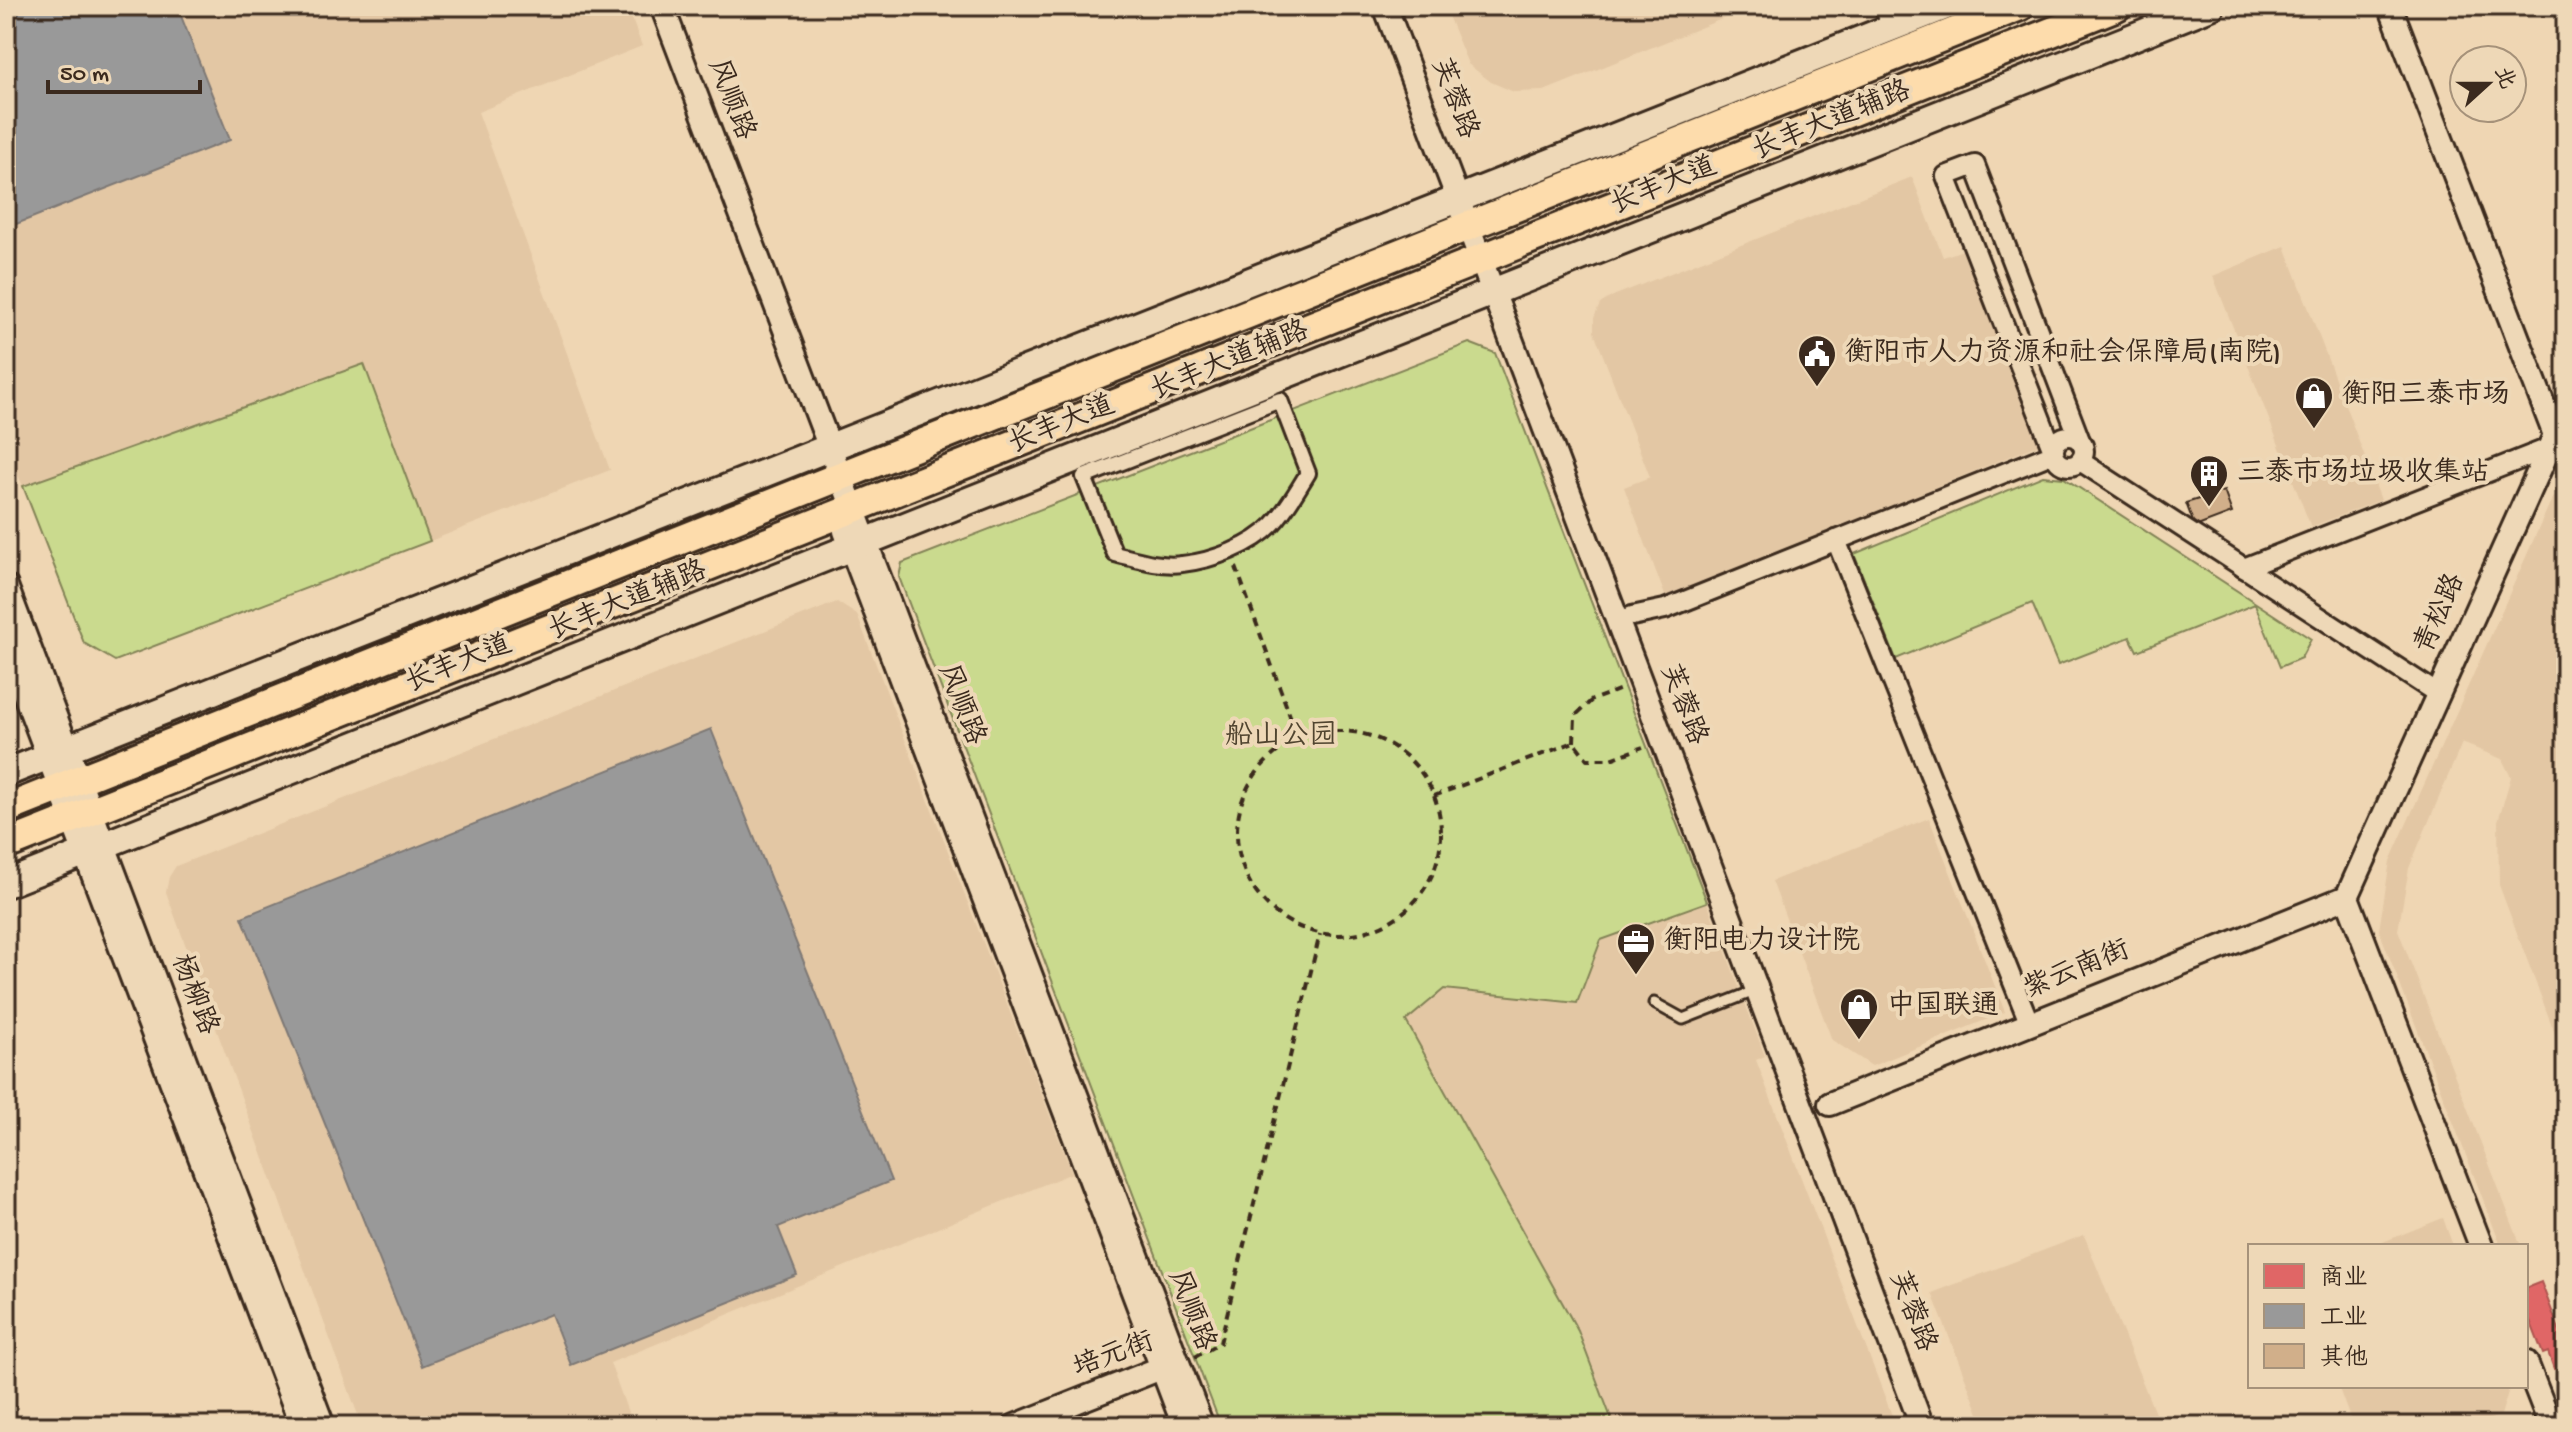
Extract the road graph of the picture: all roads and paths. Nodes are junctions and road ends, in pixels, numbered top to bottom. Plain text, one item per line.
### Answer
1 (647, 6) edge
2 (662, 6) edge
3 (1385, 6) edge
4 (1402, 6) edge
5 (1946, 6) edge
6 (2020, 6) edge
7 (2117, 6) edge
8 (2211, 6) edge
9 (2390, 6) edge
10 (1892, 29) edge
11 (1470, 209) junction
12 (1488, 257) junction
13 (1500, 289) junction
14 (2557, 438) edge
15 (823, 450) junction
16 (2081, 452) junction
17 (2054, 453) junction
18 (834, 478) junction
19 (846, 511) junction
20 (1836, 540) junction
21 (859, 544) junction
22 (1230, 550) junction
23 (2244, 568) junction
24 (6, 586) edge
25 (1634, 622) junction
26 (6, 645) edge
27 (1641, 681) junction
28 (2438, 694) junction
29 (1298, 738) junction
30 (1663, 739) junction
31 (1574, 742) junction
32 (58, 753) junction
33 (6, 773) edge
34 (70, 784) junction
35 (1434, 796) junction
36 (6, 809) edge
37 (81, 814) junction
38 (6, 845) edge
39 (94, 849) junction
40 (6, 884) edge
41 (2347, 897) junction
42 (1320, 934) junction
43 (1757, 990) junction
44 (1654, 1003) dead end
45 (2029, 1022) junction
46 (1830, 1104) dead end
47 (2480, 1244) edge
48 (2528, 1367) edge
49 (1168, 1369) junction
50 (302, 1426) edge
51 (323, 1426) edge
52 (1015, 1426) edge
53 (1037, 1426) edge
54 (1184, 1426) edge
55 (1202, 1426) edge
56 (1922, 1426) edge
57 (1938, 1426) edge
58 (2551, 1426) edge

1 - 15 street, 风顺路
2 - 15 street, 风顺路
3 - 11 street, 芙蓉路
4 - 11 street, 芙蓉路
5 - 10 main road
6 - 10 main road, 长丰大道
7 - 12 main road, 长丰大道
8 - 13 main road, 长丰大道辅路
9 - 14 street
10 - 11 main road, 长丰大道
11 - 12 street, 芙蓉路
11 - 15 main road
11 - 18 main road, 长丰大道
12 - 13 street, 芙蓉路
12 - 19 main road, 长丰大道
13 - 21 main road, 长丰大道辅路
13 - 25 street, 芙蓉路
13 - 27 street, 芙蓉路
14 - 23 street
14 - 28 street, 青松路
15 - 18 street, 风顺路
15 - 32 main road
16 - 17 street
16 - 17 street
16 - 23 street
17 - 20 street
18 - 19 street, 风顺路
18 - 34 main road, 长丰大道
19 - 21 street, 风顺路
19 - 37 main road, 长丰大道
20 - 25 street
20 - 45 street
21 - 39 main road, 长丰大道辅路
21 - 49 street, 风顺路
22 - 22 street
22 - 29 path
23 - 28 street
24 - 32 street, 杨柳路
25 - 57 street, 芙蓉路
26 - 32 street, 杨柳路
27 - 30 street, 芙蓉路
27 - 31 path
28 - 41 street, 青松路
29 - 35 path
29 - 42 path
30 - 31 path
30 - 43 street, 芙蓉路
31 - 35 path
32 - 33 main road
32 - 34 street, 杨柳路
34 - 36 main road, 长丰大道
34 - 37 street, 杨柳路
35 - 42 path
37 - 38 main road, 长丰大道
37 - 39 street, 杨柳路
39 - 40 main road, 长丰大道辅路
39 - 50 street, 杨柳路
39 - 51 street, 杨柳路
41 - 45 street, 紫云南街
41 - 47 street
42 - 49 path
43 - 44 lane
43 - 56 street, 芙蓉路
45 - 46 street, 紫云南街
48 - 58 street
49 - 52 street, 培元街
49 - 53 street, 培元街
49 - 54 street, 风顺路
49 - 55 street, 风顺路

